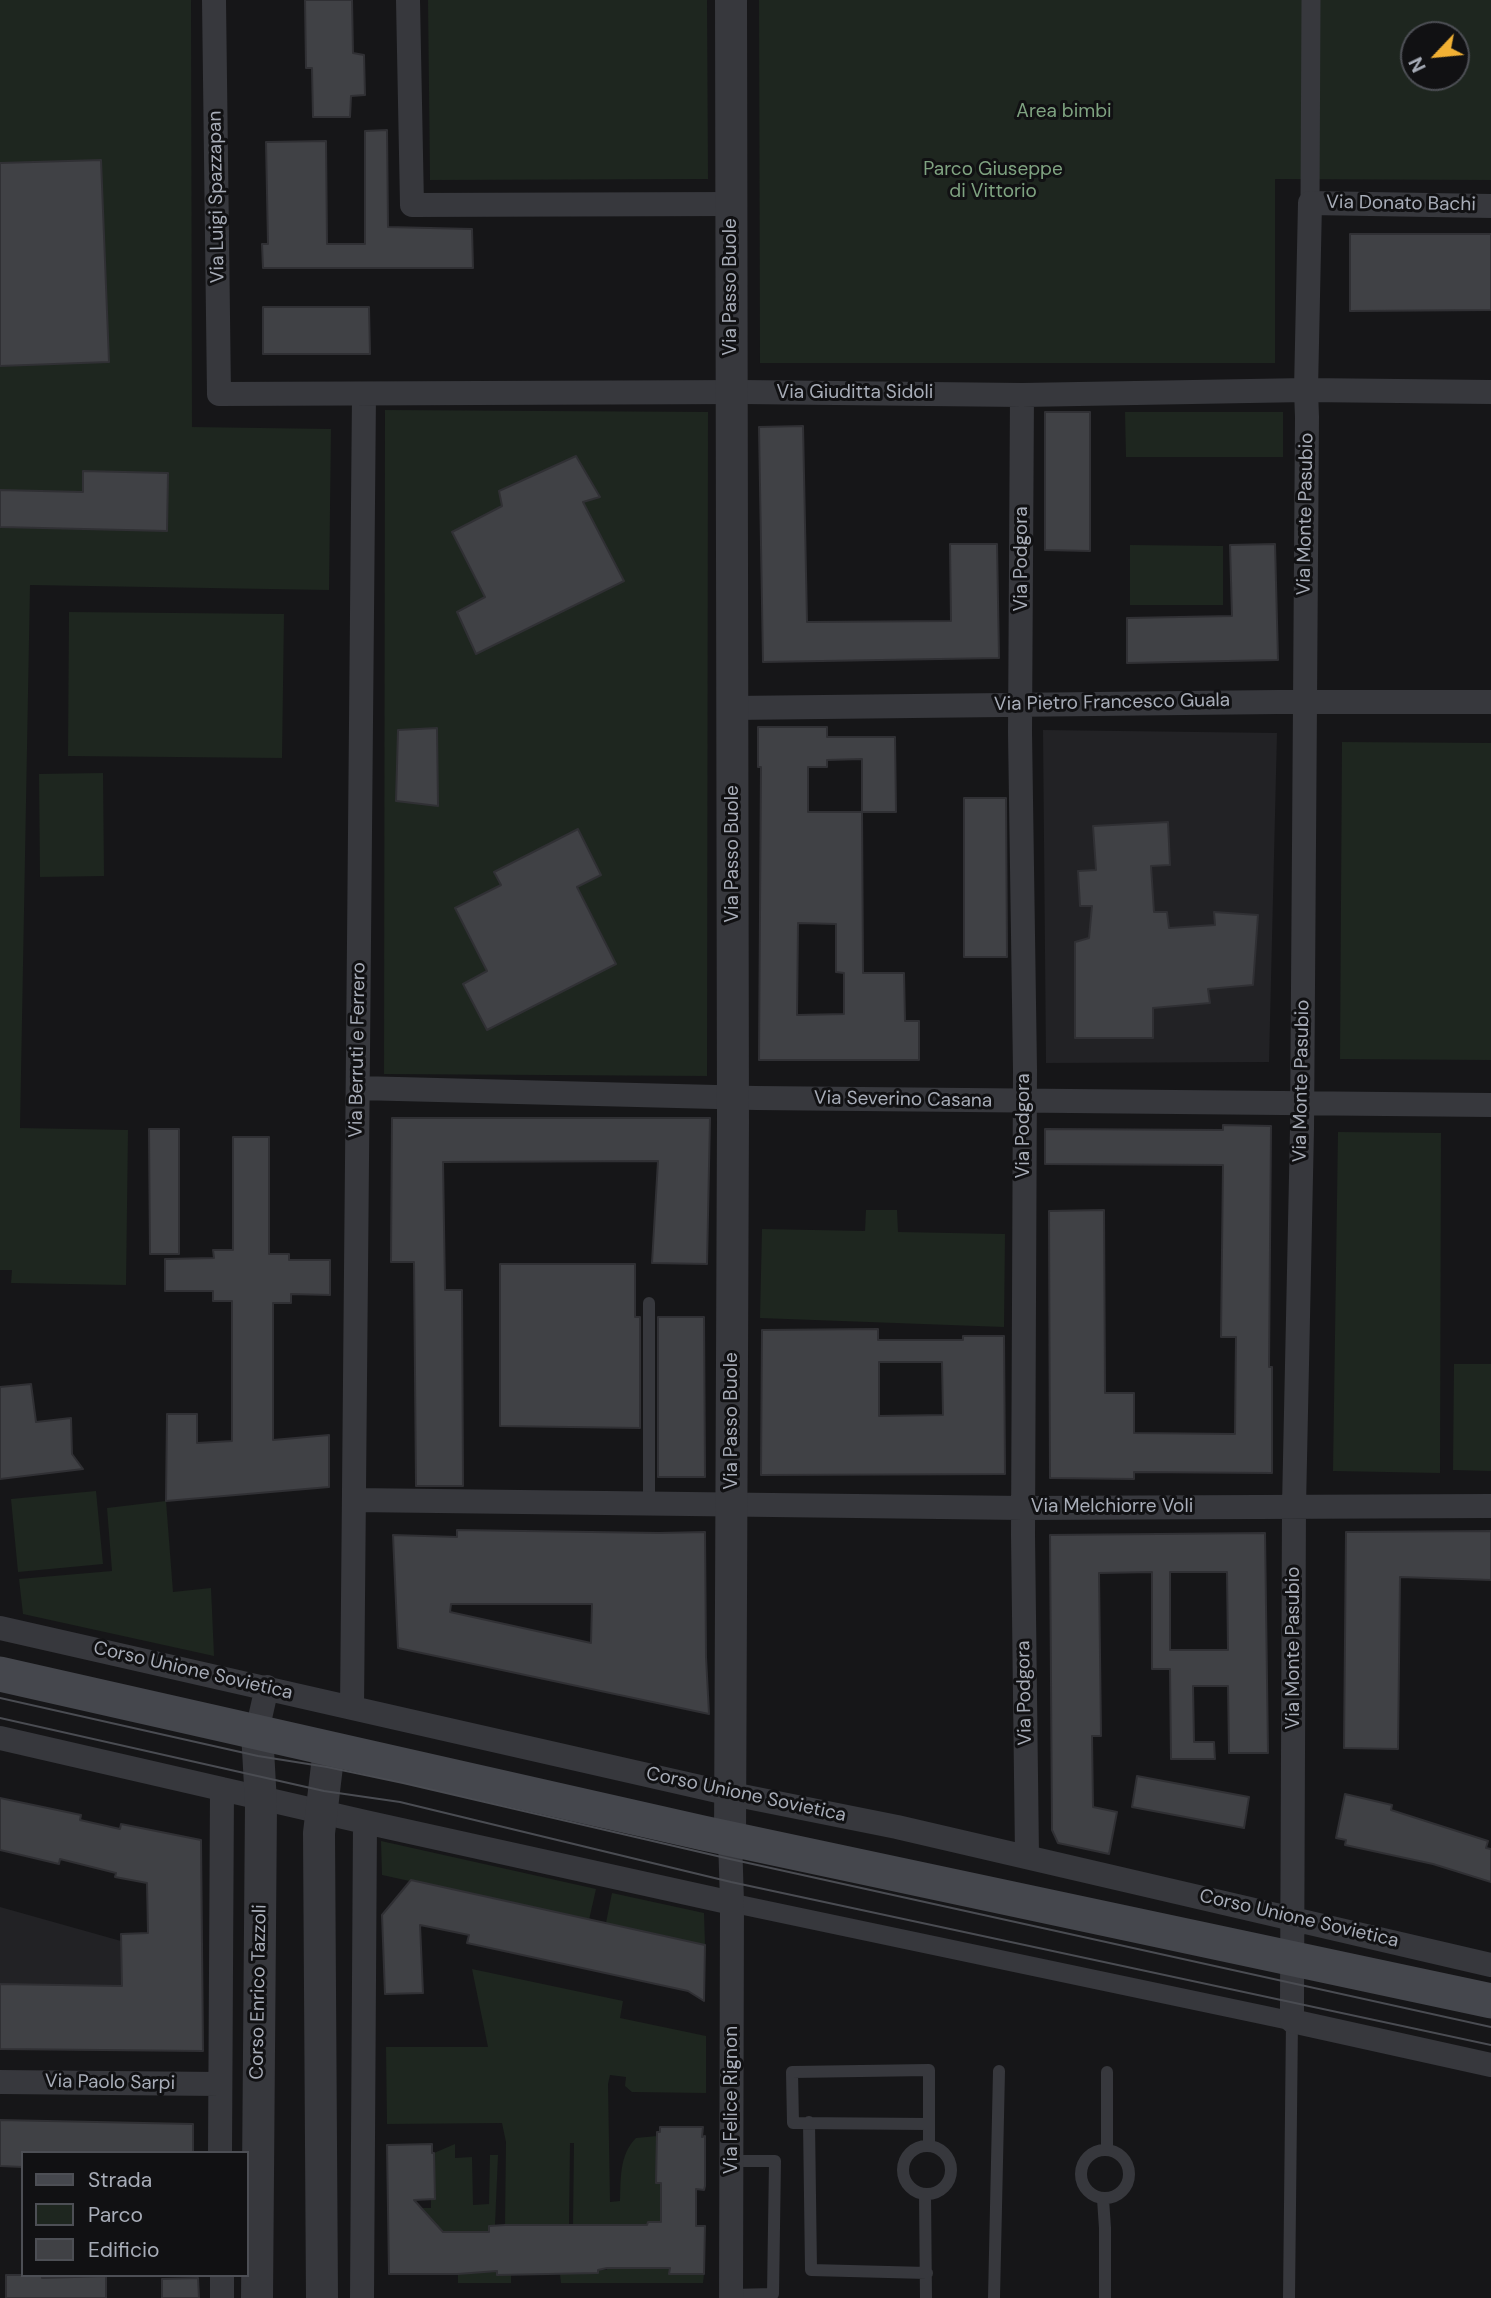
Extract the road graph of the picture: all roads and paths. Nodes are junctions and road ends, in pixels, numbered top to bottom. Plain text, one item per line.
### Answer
1 (214, 0) edge
2 (408, 0) edge
3 (731, 0) edge
4 (1311, 0) edge
5 (1310, 203) junction
6 (731, 204) junction
7 (1491, 206) edge
8 (1306, 390) junction
9 (1491, 392) edge
10 (731, 393) junction
11 (219, 394) joint
12 (364, 394) junction
13 (1023, 395) junction
14 (1305, 702) junction
15 (1491, 702) edge
16 (1021, 704) junction
17 (732, 708) junction
18 (358, 1088) junction
19 (733, 1098) junction
20 (1024, 1101) junction
21 (1302, 1102) junction
22 (1491, 1105) edge
23 (649, 1303) dead end
24 (354, 1500) junction
25 (649, 1503) junction
26 (732, 1505) junction
27 (1294, 1506) junction
28 (1491, 1506) edge
29 (1023, 1508) junction
30 (0, 1628) edge
31 (0, 1674) edge
32 (267, 1687) junction
33 (352, 1707) junction
34 (257, 1731) junction
35 (0, 1738) edge
36 (329, 1749) junction
37 (222, 1789) junction
38 (732, 1794) junction
39 (261, 1798) junction
40 (321, 1812) junction
41 (365, 1822) junction
42 (730, 1838) junction
43 (1027, 1856) junction
44 (732, 1903) junction
45 (1292, 1917) junction
46 (1293, 1959) junction
47 (1491, 1965) edge
48 (1491, 2001) edge
49 (1292, 2021) junction
50 (1491, 2065) edge
51 (999, 2071) dead end
52 (1107, 2072) dead end
53 (0, 2082) edge
54 (220, 2084) junction
55 (809, 2122) junction
56 (929, 2124) junction
57 (929, 2145) junction
58 (1107, 2150) junction
59 (220, 2151) edge
60 (732, 2161) junction
61 (925, 2194) junction
62 (1103, 2199) junction
63 (927, 2273) junction
64 (222, 2277) edge
65 (731, 2297) edge
66 (222, 2298) edge
67 (257, 2298) edge
68 (322, 2298) edge
69 (362, 2298) edge
70 (926, 2298) edge
71 (994, 2298) edge
72 (1105, 2298) edge
73 (1289, 2298) edge

1 - 11 street, Via Luigi Spazzapan
2 - 6 street, Via Passo Buole
3 - 6 street, Via Passo Buole
4 - 5 street
5 - 7 street, Via Donato Bachi
5 - 8 street, Via Monte Pasubio
6 - 10 street, Via Passo Buole
8 - 9 street, Via Giuditta Sidoli
8 - 13 street, Via Giuditta Sidoli
8 - 14 street, Via Monte Pasubio
10 - 12 street, Via Giuditta Sidoli
10 - 13 street, Via Giuditta Sidoli
10 - 17 street, Via Passo Buole
11 - 12 street, Via Giuditta Sidoli
12 - 18 street, Via Berruti e Ferrero
13 - 16 street, Via Podgora
14 - 15 street, Via Pietro Francesco Guala
14 - 16 street, Via Pietro Francesco Guala
14 - 21 street, Via Monte Pasubio
16 - 17 street, Via Pietro Francesco Guala
16 - 20 street, Via Podgora
17 - 19 street, Via Passo Buole
18 - 19 street, Via Severino Casana
18 - 24 street, Via Berruti e Ferrero
19 - 20 street, Via Severino Casana
19 - 26 street, Via Passo Buole
20 - 21 street, Via Severino Casana
20 - 29 street, Via Podgora
21 - 22 street, Via Severino Casana
21 - 27 street, Via Monte Pasubio
23 - 25 lane
24 - 25 street, Via Passo Buole
24 - 33 street, Via Berruti e Ferrero
25 - 26 street, Via Passo Buole
26 - 29 street, Via Melchiorre Voli
26 - 38 street, Via Passo Buole
27 - 28 street, Via Melchiorre Voli
27 - 29 street, Via Melchiorre Voli
27 - 45 street, Via Monte Pasubio
29 - 43 street, Via Podgora
30 - 32 street, Corso Unione Sovietica
31 - 34 main road, Corso Unione Sovietica
32 - 33 street, Corso Unione Sovietica
32 - 34 street, Corso Enrico Tazzoli
33 - 38 street, Corso Unione Sovietica
34 - 36 main road, Corso Unione Sovietica
34 - 39 street, Corso Enrico Tazzoli
35 - 37 street
36 - 40 street
36 - 42 main road, Corso Unione Sovietica
37 - 39 street
37 - 54 street, Corso Enrico Tazzoli
38 - 42 street, Via Passo Buole
38 - 43 street, Corso Unione Sovietica
39 - 40 street
39 - 67 street, Corso Enrico Tazzoli
40 - 41 street
40 - 68 street
41 - 44 street
41 - 69 street
42 - 44 street
42 - 46 main road, Corso Unione Sovietica
43 - 45 street, Corso Unione Sovietica
44 - 49 street
44 - 60 street, Via Felice Rignon
45 - 46 street, Via Monte Pasubio
45 - 47 street, Corso Unione Sovietica
46 - 48 main road, Corso Unione Sovietica
46 - 49 street
49 - 50 street
49 - 73 lane
51 - 71 lane
52 - 58 lane
53 - 54 street, Via Paolo Sarpi
54 - 59 street, Corso Enrico Tazzoli
55 - 56 lane
55 - 56 lane
55 - 63 lane
56 - 57 lane
57 - 61 lane
57 - 61 lane
58 - 62 lane
58 - 62 lane
60 - 65 street, Via Felice Rignon
60 - 65 lane
61 - 63 lane
62 - 72 lane
63 - 70 lane
64 - 66 street

